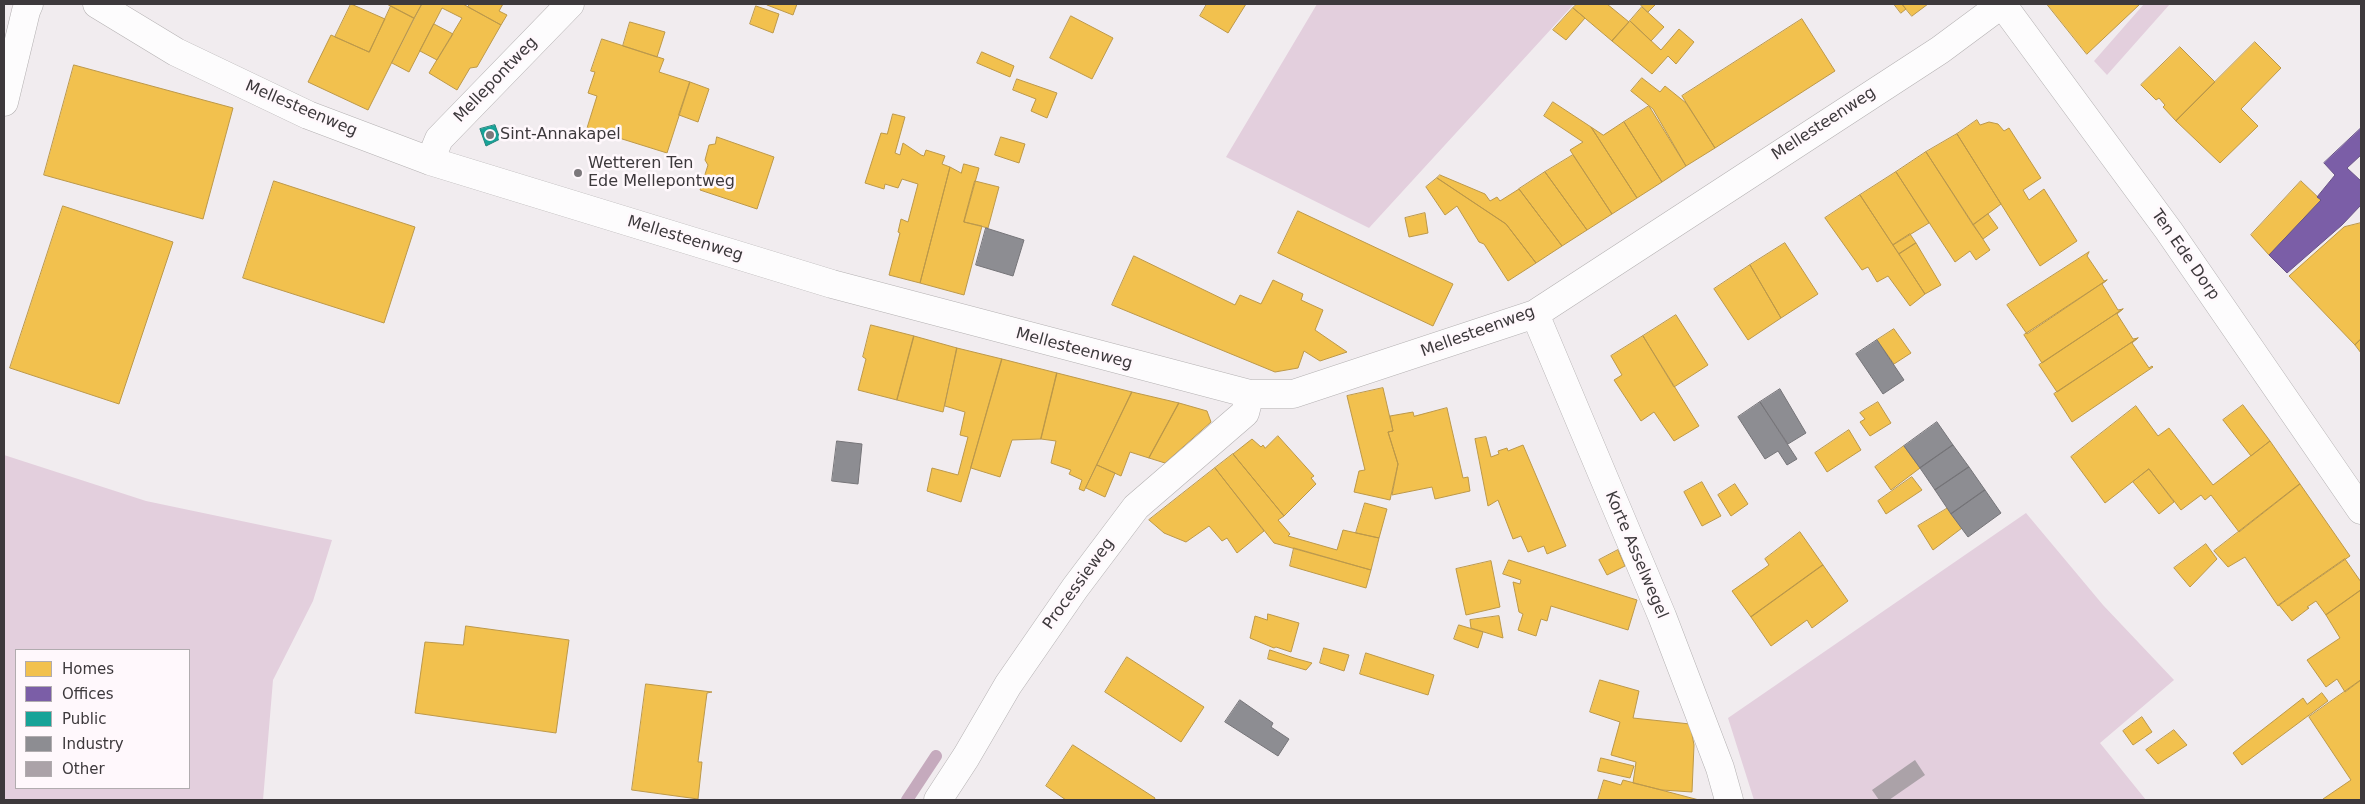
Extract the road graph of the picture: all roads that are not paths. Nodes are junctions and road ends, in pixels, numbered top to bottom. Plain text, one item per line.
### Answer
1 (29, 4) edge
2 (97, 4) edge
3 (570, 4) edge
4 (2002, 4) edge
5 (4, 102) edge
6 (430, 161) junction
7 (1535, 314) junction
8 (1250, 394) junction
9 (2361, 510) edge
10 (938, 800) edge
11 (1729, 800) edge

1 - 5 street
2 - 6 street, Mellesteenweg
3 - 6 street, Mellepontweg
4 - 7 street, Mellesteenweg
4 - 9 street, Ten Ede Dorp
6 - 8 street, Mellesteenweg
7 - 8 street, Mellesteenweg
7 - 11 street, Korte Asselwegel
8 - 10 street, Processieweg

